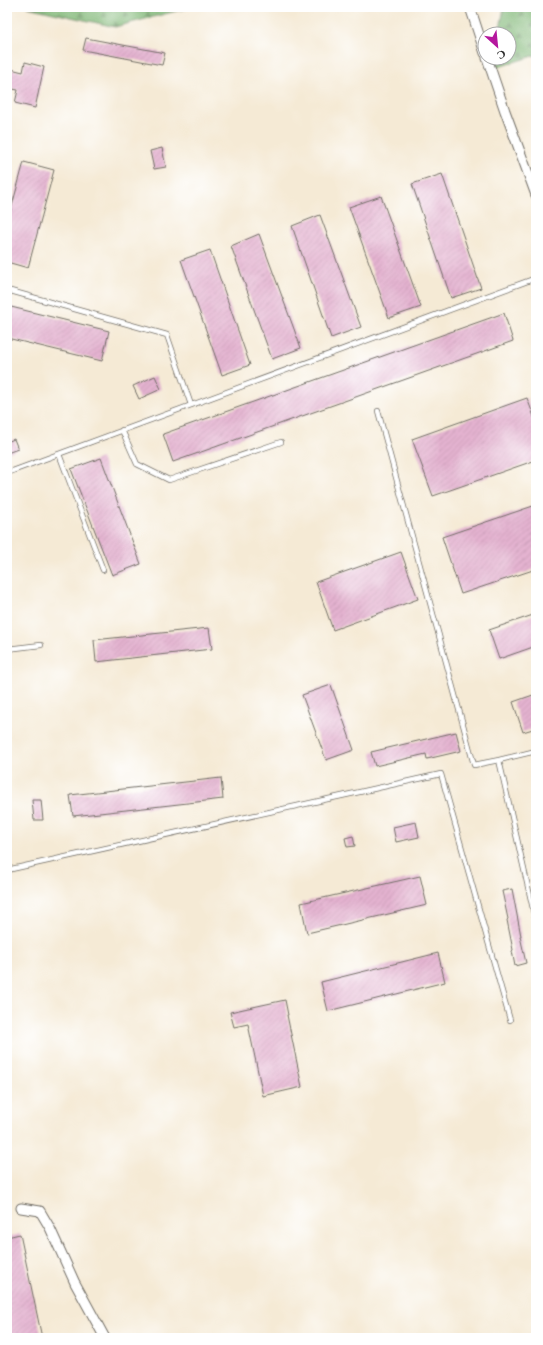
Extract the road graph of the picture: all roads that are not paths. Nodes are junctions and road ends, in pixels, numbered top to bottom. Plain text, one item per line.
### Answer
1 (470, 7) edge
2 (477, 28) edge
3 (490, 66) edge
4 (536, 195) edge
5 (536, 278) edge
6 (7, 290) edge
7 (191, 405) junction
8 (378, 411) dead end
9 (122, 430) junction
10 (281, 442) dead end
11 (59, 454) junction
12 (7, 473) edge
13 (103, 570) dead end
14 (41, 645) dead end
15 (7, 649) edge
16 (536, 751) edge
17 (499, 760) junction
18 (7, 870) edge
19 (536, 922) edge
20 (510, 1020) dead end
21 (22, 1208) dead end
22 (106, 1338) edge

1 - 2 street
3 - 4 street
5 - 7 lane
6 - 7 lane
7 - 9 lane
8 - 17 lane
9 - 10 lane
9 - 11 lane
11 - 12 lane
11 - 13 lane
14 - 15 lane
16 - 17 lane
17 - 19 lane
18 - 20 lane
21 - 22 street

